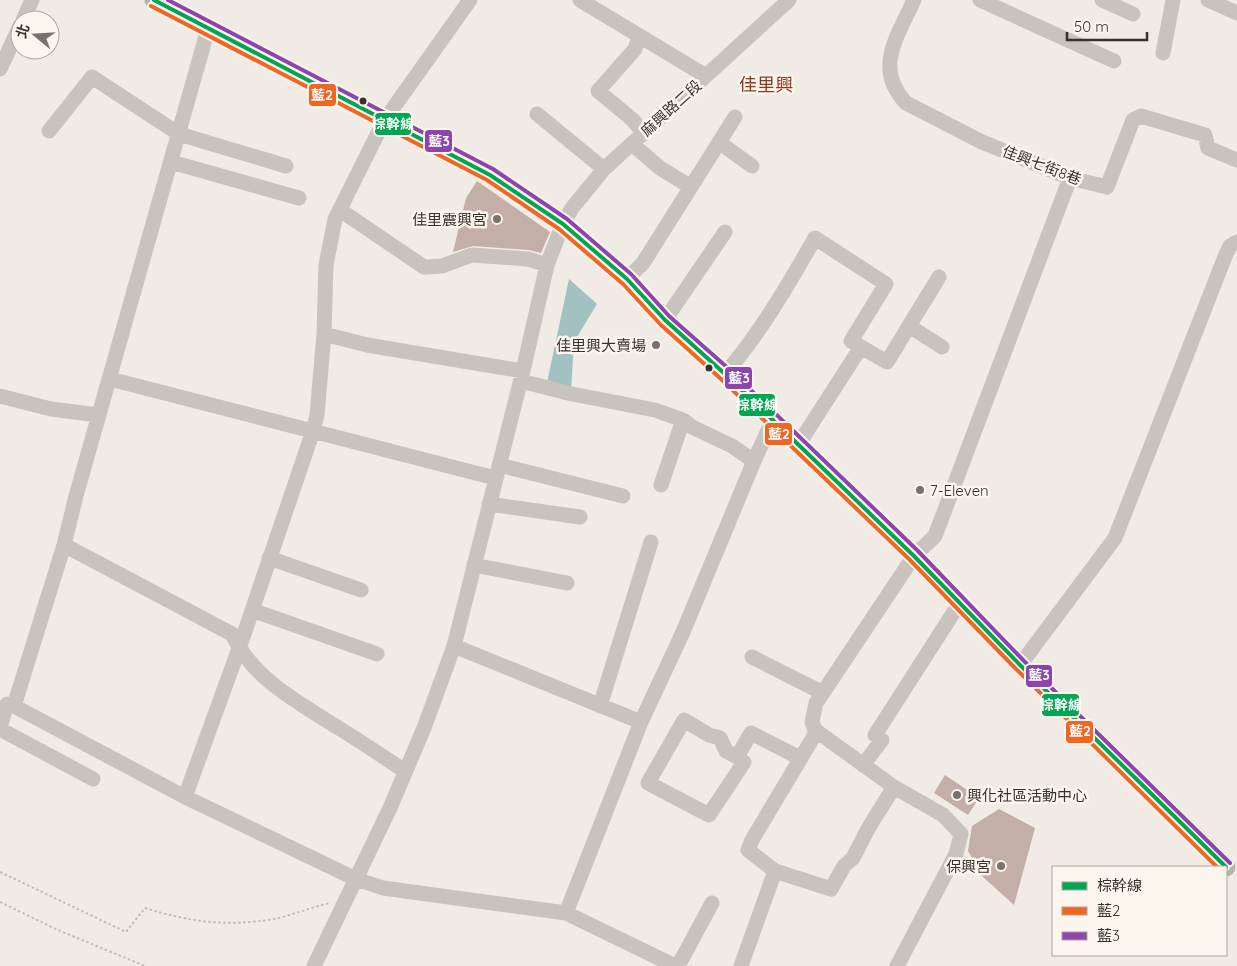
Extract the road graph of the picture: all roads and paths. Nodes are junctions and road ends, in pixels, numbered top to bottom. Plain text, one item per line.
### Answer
1 (154, 0) edge
2 (470, 0) edge
3 (580, 0) edge
4 (789, 0) edge
5 (914, 0) edge
6 (980, 0) edge
7 (1102, 0) edge
8 (1174, 0) edge
9 (1208, 0) edge
10 (1237, 13) edge
11 (1133, 14) dead end
12 (208, 29) junction
13 (639, 37) junction
14 (10, 48) edge
15 (1163, 54) dead end
16 (1114, 61) dead end
17 (0, 69) edge
18 (706, 76) junction
19 (537, 114) dead end
20 (735, 117) dead end
21 (384, 121) junction
22 (50, 131) dead end
23 (179, 134) junction
24 (644, 134) junction
25 (720, 143) junction
26 (632, 144) junction
27 (1237, 160) edge
28 (171, 162) junction
29 (286, 166) dead end
30 (752, 166) dead end
31 (604, 169) junction
32 (1070, 178) junction
33 (691, 187) junction
34 (299, 198) dead end
35 (340, 210) junction
36 (563, 224) junction
37 (725, 232) dead end
38 (1237, 242) edge
39 (547, 265) junction
40 (939, 276) dead end
41 (627, 279) junction
42 (665, 320) junction
43 (909, 326) junction
44 (324, 334) junction
45 (861, 347) junction
46 (942, 347) dead end
47 (725, 374) junction
48 (522, 376) junction
49 (110, 378) junction
50 (0, 396) edge
51 (98, 415) junction
52 (683, 420) junction
53 (773, 420) junction
54 (312, 431) junction
55 (798, 445) junction
56 (754, 461) junction
57 (497, 471) junction
58 (661, 485) dead end
59 (623, 496) dead end
60 (489, 504) junction
61 (580, 517) dead end
62 (651, 542) dead end
63 (64, 545) junction
64 (914, 556) junction
65 (269, 558) junction
66 (474, 565) junction
67 (567, 583) dead end
68 (361, 590) dead end
69 (959, 604) junction
70 (252, 610) junction
71 (454, 646) junction
72 (239, 649) junction
73 (377, 654) dead end
74 (752, 657) dead end
75 (1020, 665) junction
76 (823, 693) junction
77 (14, 706) junction
78 (600, 706) junction
79 (641, 722) junction
80 (0, 728) edge
81 (817, 731) junction
82 (738, 757) junction
83 (800, 758) junction
84 (863, 765) junction
85 (405, 770) junction
86 (93, 778) dead end
87 (894, 787) junction
88 (186, 797) junction
89 (1225, 866) edge
90 (1227, 868) edge
91 (776, 871) junction
92 (0, 872) edge
93 (1237, 878) edge
94 (356, 879) junction
95 (346, 899) junction
96 (0, 902) edge
97 (712, 903) dead end
98 (566, 913) junction
99 (145, 966) edge
100 (314, 966) edge
101 (677, 966) edge
102 (741, 966) edge
103 (897, 966) edge

1 - 12 main road
2 - 21 street
3 - 13 street
4 - 18 street, 麻興路二段
5 - 32 street, 佳興七街8巷
6 - 16 street
7 - 11 street
8 - 15 street
9 - 10 street
12 - 21 main road
12 - 23 street
13 - 18 street
13 - 24 street
14 - 17 street
18 - 24 street, 麻興路二段
19 - 31 street
20 - 25 street
21 - 35 street
21 - 36 main road
22 - 23 street
23 - 28 street
23 - 29 street
24 - 26 street, 麻興路二段
25 - 30 street
25 - 33 street
26 - 31 street, 麻興路二段
26 - 33 street
27 - 32 street, 佳興七街8巷
28 - 34 street
28 - 49 street
31 - 36 street, 麻興路二段
32 - 64 street
33 - 41 street
35 - 39 street
35 - 44 street
36 - 39 street, 麻興路二段
36 - 41 main road
37 - 42 street
38 - 75 street
39 - 48 street, 麻興路二段
40 - 43 street
41 - 42 main road
42 - 47 main road
43 - 45 street
43 - 46 street
44 - 48 street
44 - 54 street
45 - 47 street
45 - 55 street
47 - 53 main road
48 - 52 street
48 - 57 street, 麻興路二段
49 - 51 street
49 - 54 street
50 - 51 street
51 - 63 street
52 - 56 street
52 - 58 street
53 - 55 main road
53 - 56 street
54 - 57 street
54 - 65 street
55 - 64 main road
56 - 79 street
57 - 59 street
57 - 60 street, 麻興路二段
60 - 61 street
60 - 66 street, 麻興路二段
62 - 78 street
63 - 72 street
63 - 77 street
64 - 69 main road
64 - 76 street
65 - 68 street
65 - 70 street
66 - 67 street
66 - 71 street, 麻興路二段
69 - 75 main road
69 - 84 street
70 - 72 street
70 - 73 street
71 - 78 street
71 - 85 street, 麻興路二段
72 - 85 street
72 - 88 street
74 - 76 street
75 - 89 main road
76 - 81 street
77 - 80 street
77 - 88 street
78 - 79 street
79 - 98 street
80 - 86 street
81 - 83 street
81 - 84 street
82 - 82 street
82 - 83 street
83 - 91 street
84 - 87 street
85 - 94 street, 麻興路二段
87 - 91 street
87 - 103 street
88 - 94 street
90 - 93 main road
91 - 102 street
92 - 95 path
94 - 95 street, 麻興路二段
94 - 98 street
95 - 100 street, 麻興路二段
96 - 99 path
97 - 101 street
98 - 101 street

